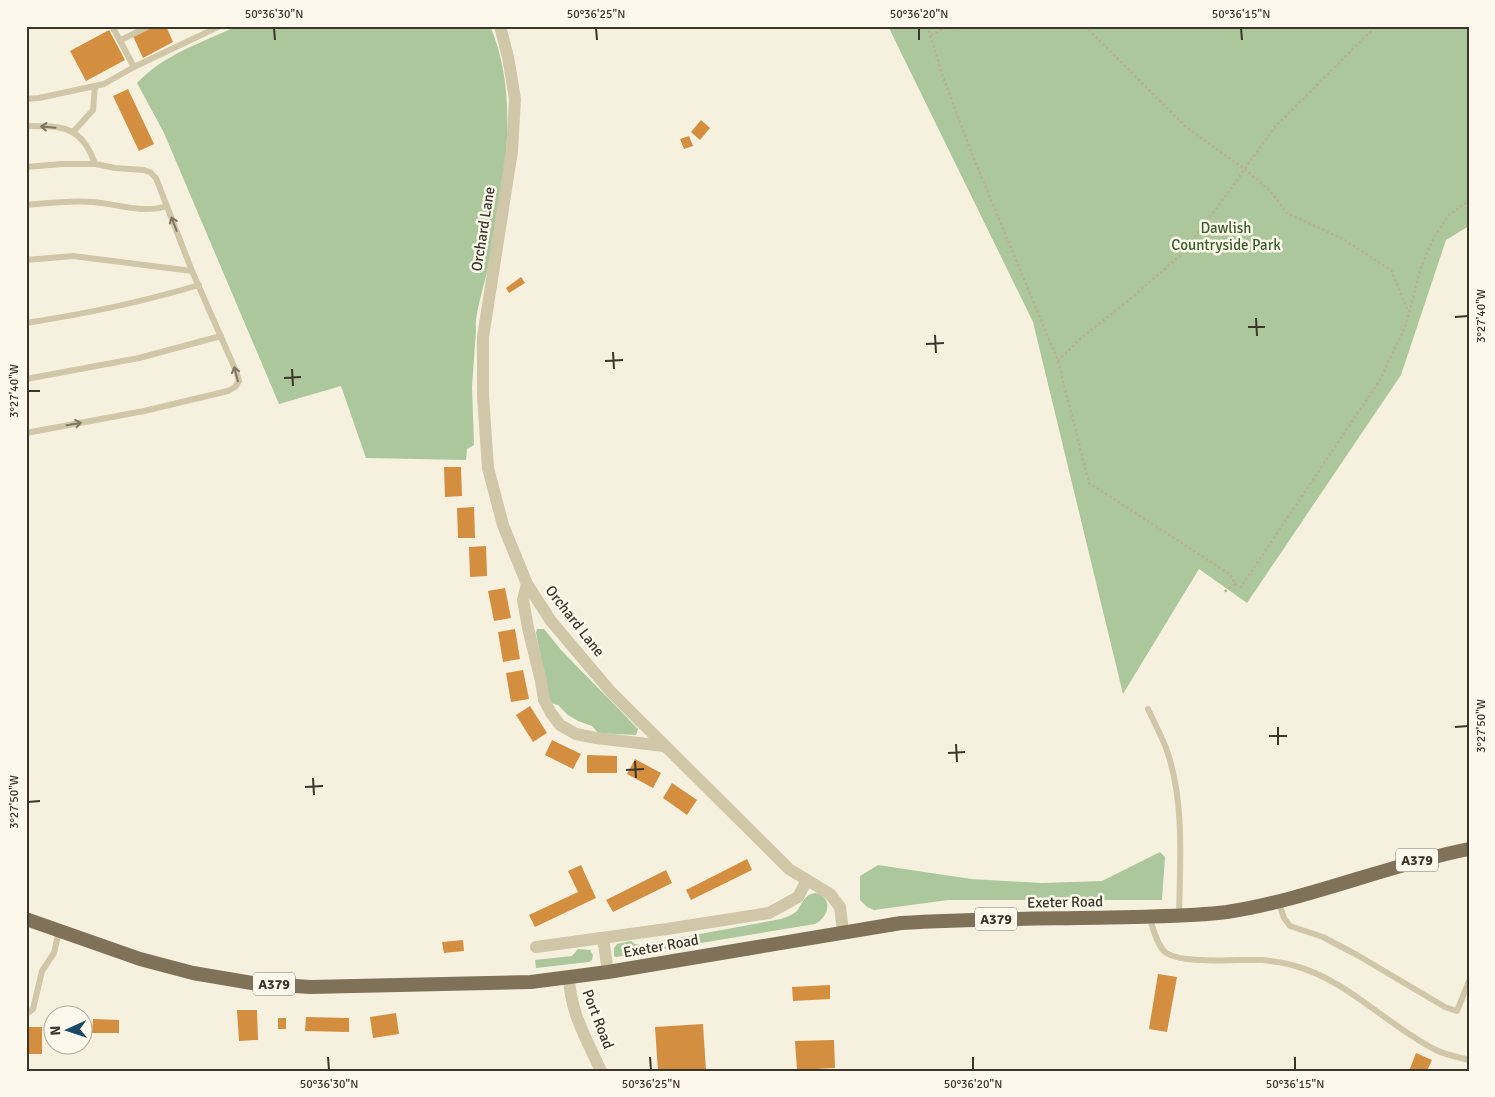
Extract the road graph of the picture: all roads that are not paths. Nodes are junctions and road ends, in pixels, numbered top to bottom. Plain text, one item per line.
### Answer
1 (112, 26) edge
2 (149, 26) edge
3 (220, 26) edge
4 (500, 26) edge
5 (121, 40) junction
6 (134, 67) junction
7 (95, 86) junction
8 (26, 99) edge
9 (26, 126) edge
10 (73, 132) junction
11 (95, 164) junction
12 (26, 167) edge
13 (26, 205) edge
14 (167, 206) junction
15 (26, 260) edge
16 (192, 271) junction
17 (199, 285) junction
18 (26, 323) edge
19 (221, 336) junction
20 (26, 378) edge
21 (26, 433) edge
22 (527, 584) junction
23 (1148, 710) dead end
24 (664, 746) junction
25 (1469, 849) edge
26 (807, 880) junction
27 (1278, 901) junction
28 (1149, 916) junction
29 (1179, 916) junction
30 (26, 919) edge
31 (59, 931) junction
32 (843, 931) junction
33 (603, 938) junction
34 (536, 947) dead end
35 (608, 972) junction
36 (569, 977) junction
37 (1469, 981) edge
38 (26, 1014) edge
39 (1469, 1060) edge
40 (601, 1071) edge

1 - 5 lane
2 - 5 lane
3 - 6 lane
4 - 22 street, Orchard Lane
5 - 6 lane
6 - 7 lane
7 - 8 lane
7 - 10 lane
10 -> 9 lane
10 - 11 lane
11 - 12 lane
11 - 14 lane
13 - 14 lane
16 -> 14 lane
15 - 16 lane
16 - 17 lane
17 - 18 lane
17 - 19 lane
19 - 20 lane
21 -> 19 lane
22 - 24 street, Orchard Lane
22 - 24 street
23 - 29 lane
24 - 26 street, Orchard Lane
25 - 27 main road, Exeter Road / A379
26 - 32 street, Orchard Lane
26 - 33 street
27 - 29 main road, Exeter Road / A379
27 - 37 lane
28 - 29 main road, Exeter Road / A379
28 - 32 main road, Exeter Road / A379
28 - 39 lane
30 - 31 main road, A379
31 - 36 main road, A379
31 - 38 lane
32 - 35 main road, Exeter Road / A379
33 - 34 street
33 - 35 street
35 - 36 main road, Exeter Road / A379
36 - 40 street, Port Road

